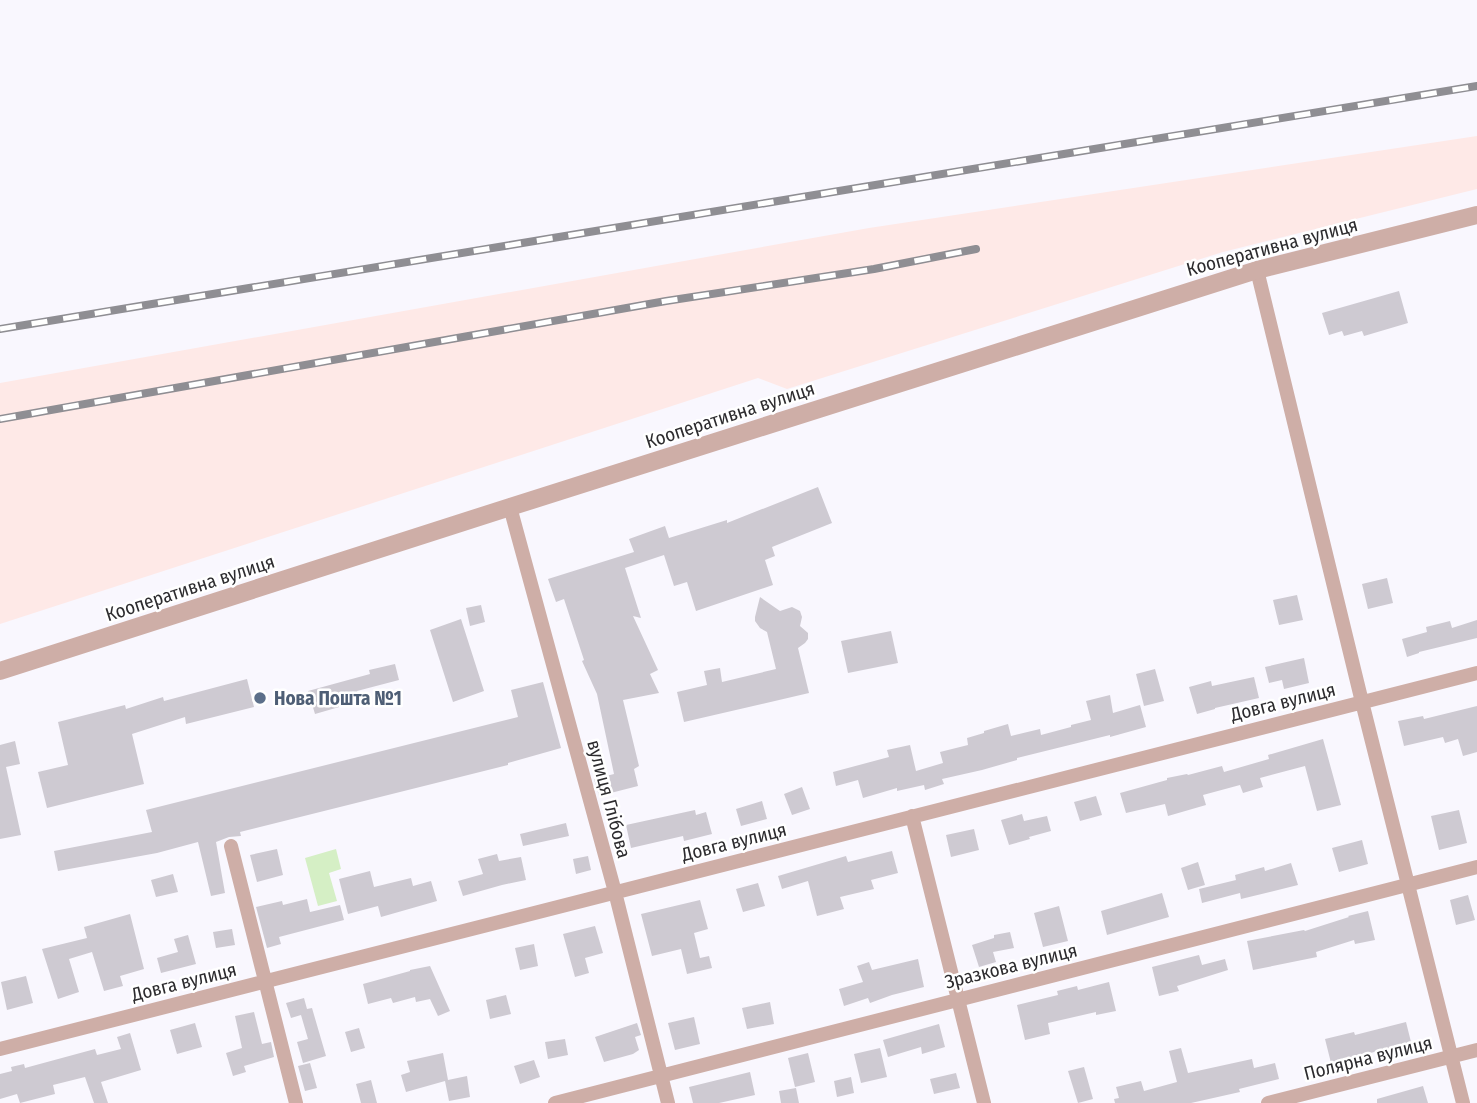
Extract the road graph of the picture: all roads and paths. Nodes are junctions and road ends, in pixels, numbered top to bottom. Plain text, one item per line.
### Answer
1 (1477, 215) edge
2 (1257, 270) junction
3 (509, 507) junction
4 (0, 671) edge
5 (1477, 673) edge
6 (1362, 702) junction
7 (912, 816) junction
8 (231, 846) dead end
9 (1477, 867) edge
10 (1408, 884) junction
11 (615, 892) junction
12 (265, 981) junction
13 (958, 1000) junction
14 (0, 1049) edge
15 (1477, 1050) edge
16 (1451, 1056) junction
17 (661, 1076) junction
18 (296, 1103) edge
19 (555, 1103) edge
20 (668, 1103) edge
21 (984, 1103) edge
22 (1268, 1103) edge
23 (1463, 1103) edge

1 - 2 street, Кооперативна вулиця
2 - 3 street, Кооперативна вулиця
2 - 6 street
3 - 4 street, Кооперативна вулиця
3 - 11 street, вулиця Глібова
5 - 6 street, Довга вулиця
6 - 7 street, Довга вулиця
6 - 10 street
7 - 11 street, Довга вулиця
7 - 13 street
8 - 12 street
9 - 10 street, Зразкова вулиця
10 - 13 street, Зразкова вулиця
10 - 16 street
11 - 12 street, Довга вулиця
11 - 17 street, вулиця Глібова
12 - 14 street, Довга вулиця
12 - 18 street
13 - 17 street, Зразкова вулиця
13 - 21 street
15 - 16 street, Полярна вулиця
16 - 22 street, Полярна вулиця
16 - 23 street
17 - 19 street, Зразкова вулиця
17 - 20 street, вулиця Глібова

